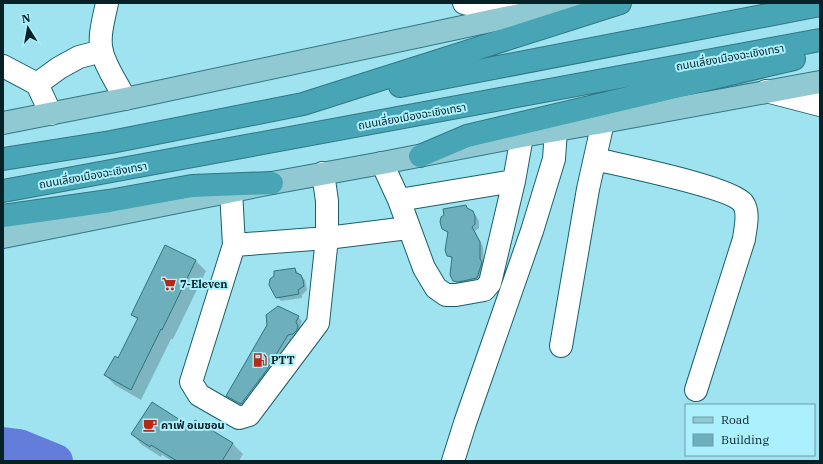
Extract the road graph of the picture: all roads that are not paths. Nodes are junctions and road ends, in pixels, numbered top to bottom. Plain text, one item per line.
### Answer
1 (107, 3) edge
2 (464, 3) edge
3 (620, 3) edge
4 (567, 4) edge
5 (820, 4) edge
6 (519, 16) junction
7 (820, 40) edge
8 (102, 51) junction
9 (820, 53) edge
10 (3, 66) edge
11 (820, 82) edge
12 (37, 84) junction
13 (766, 91) junction
14 (126, 99) junction
15 (303, 104) junction
16 (820, 105) edge
17 (51, 114) junction
18 (603, 122) junction
19 (3, 123) edge
20 (556, 130) junction
21 (522, 136) junction
22 (420, 156) junction
23 (3, 159) edge
24 (595, 159) junction
25 (382, 163) junction
26 (323, 173) junction
27 (514, 181) junction
28 (272, 182) junction
29 (3, 191) edge
30 (230, 191) junction
31 (398, 200) junction
32 (3, 216) edge
33 (408, 228) junction
34 (3, 237) edge
35 (327, 238) junction
36 (234, 245) junction
37 (561, 346) dead end
38 (696, 390) dead end
39 (453, 461) edge

1 - 8 street
2 - 6 street
3 - 15 highway
4 - 6 main road
5 - 15 highway
6 - 14 main road
7 - 29 highway, ถนนเลี่ยงเมืองฉะเชิงเทรา
8 - 12 street
8 - 14 street
9 - 22 highway
10 - 12 street
11 - 13 main road
12 - 17 street
13 - 16 street
13 - 18 main road
14 - 17 main road
15 - 23 highway
17 - 19 main road
18 - 20 main road
18 - 24 street
20 - 21 main road
20 - 39 street
21 - 22 main road
21 - 27 street
22 - 25 main road
24 - 37 street
24 - 38 street
25 - 26 main road
25 - 31 street
26 - 28 main road
26 - 35 street
27 - 31 street
27 - 33 street
28 - 30 main road
28 - 32 highway
30 - 34 main road
30 - 36 street
31 - 33 street
33 - 35 street
35 - 36 street
35 - 36 street

